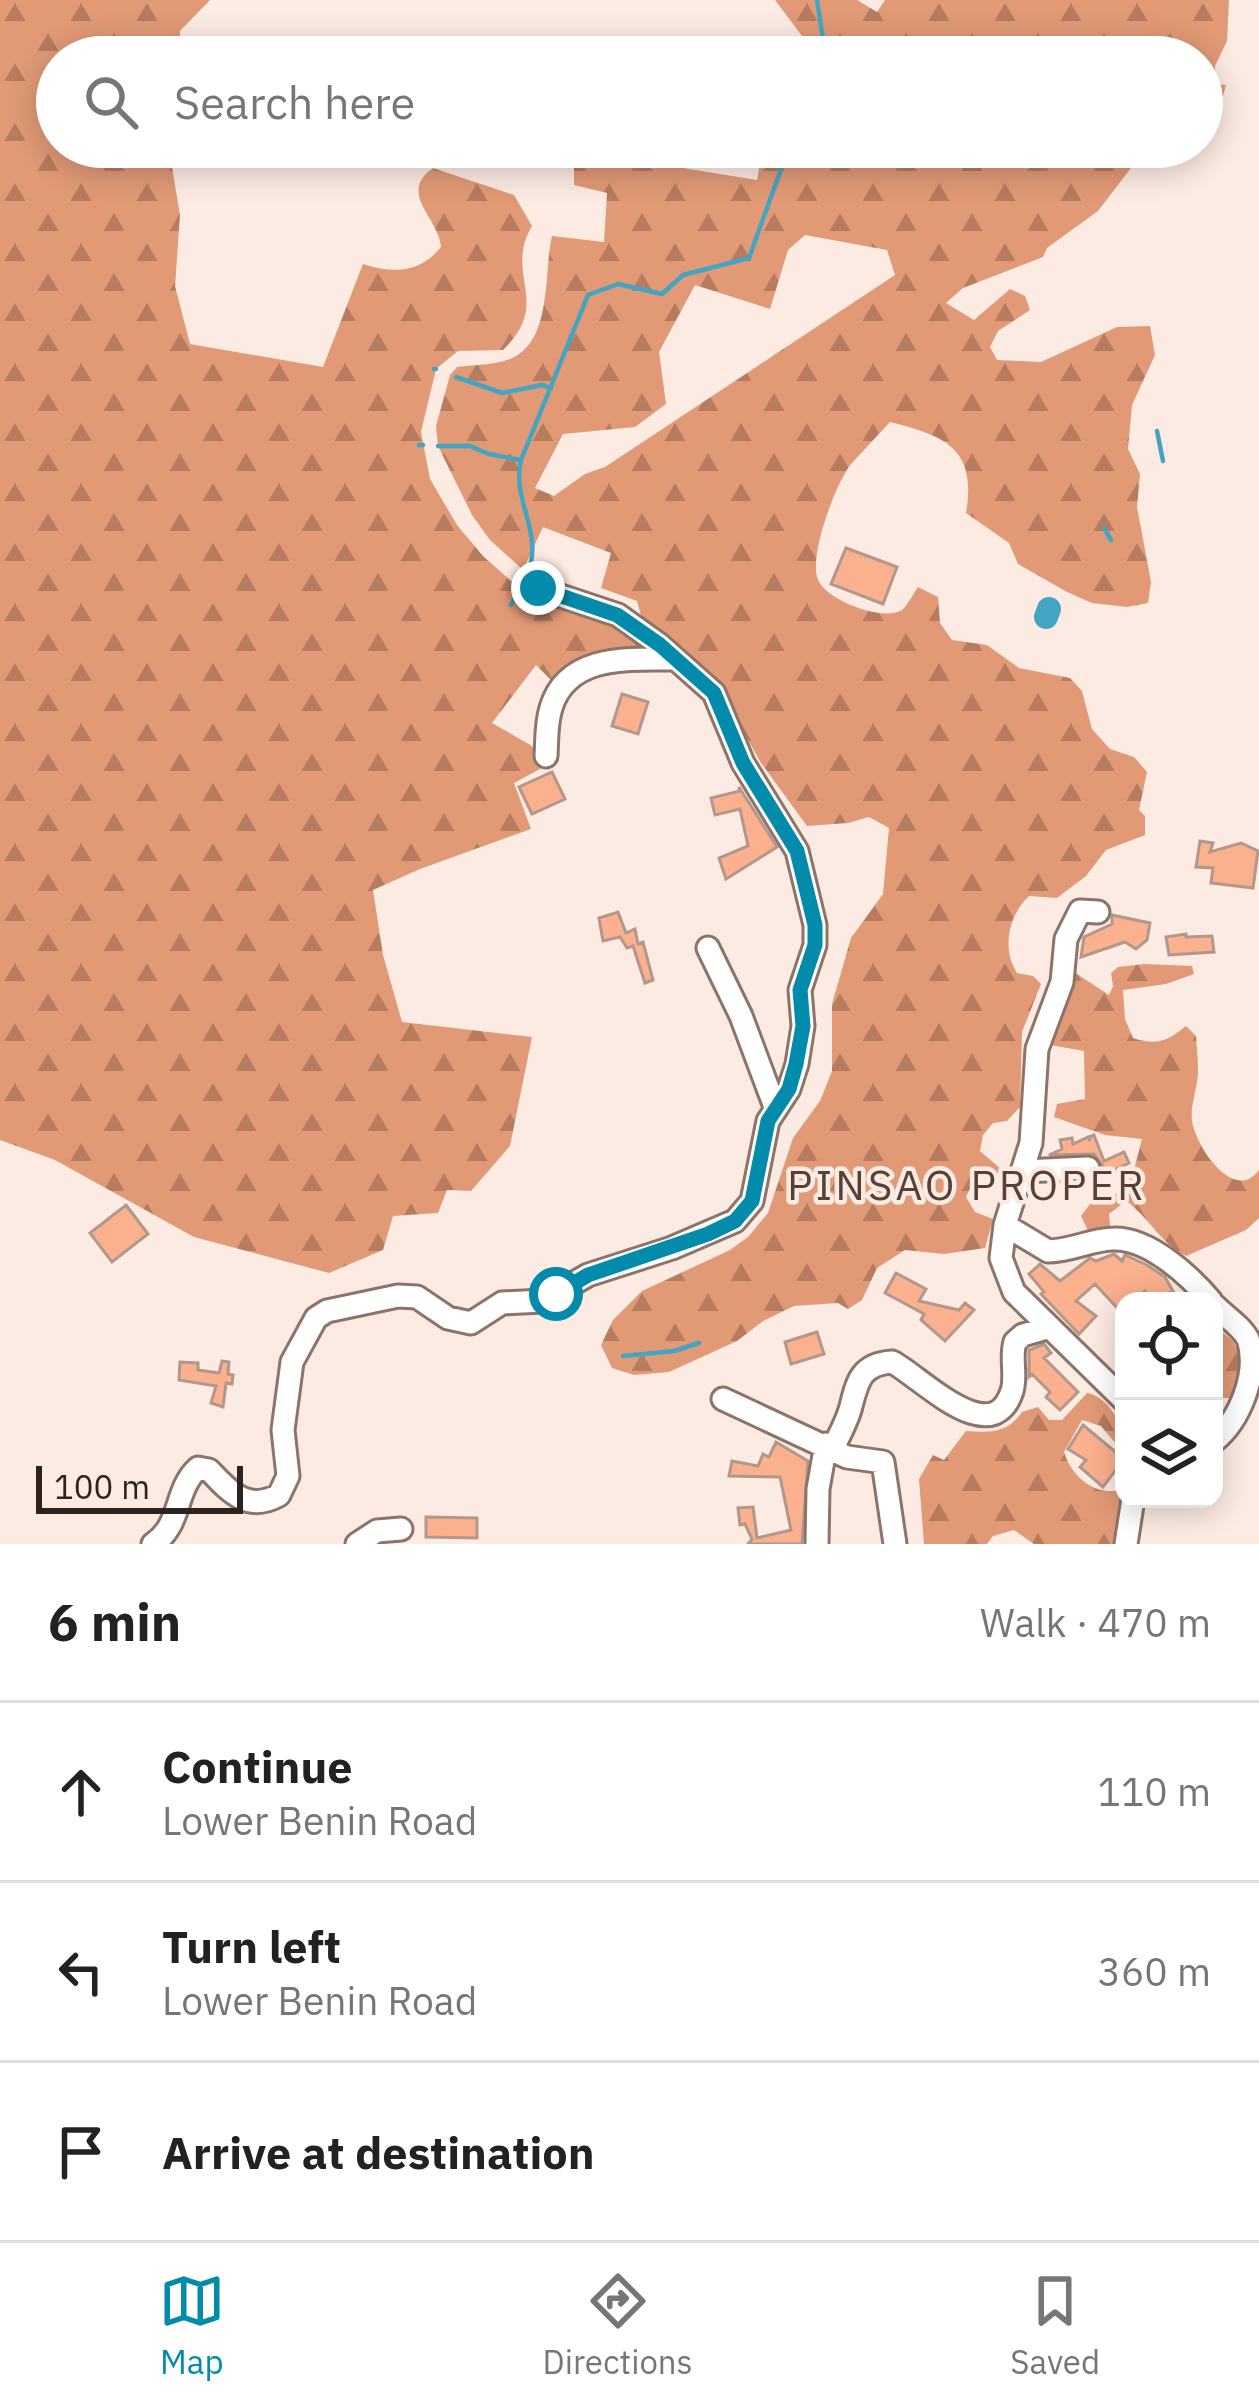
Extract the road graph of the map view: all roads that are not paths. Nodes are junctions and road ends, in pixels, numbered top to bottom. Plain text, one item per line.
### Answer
1 (538, 588) dead end
2 (675, 659) junction
3 (546, 756) dead end
4 (1098, 912) dead end
5 (707, 948) dead end
6 (775, 1108) junction
7 (1088, 1168) dead end
8 (1024, 1171) junction
9 (1005, 1225) junction
10 (1201, 1292) edge
11 (1223, 1314) edge
12 (1050, 1327) junction
13 (1115, 1391) edge
14 (723, 1400) dead end
15 (1223, 1431) edge
16 (830, 1446) junction
17 (1132, 1508) edge
18 (401, 1528) dead end
19 (153, 1544) edge
20 (357, 1544) edge
21 (817, 1544) edge
22 (895, 1544) edge
23 (1126, 1544) edge

1 - 2 street
2 - 3 street
2 - 6 street
4 - 8 street
5 - 6 street
6 - 19 street
7 - 8 street
8 - 9 street
9 - 10 street
9 - 12 street
11 - 15 street
12 - 13 street
12 - 16 street
14 - 16 street
16 - 21 street
16 - 22 street
17 - 23 street
18 - 20 street

